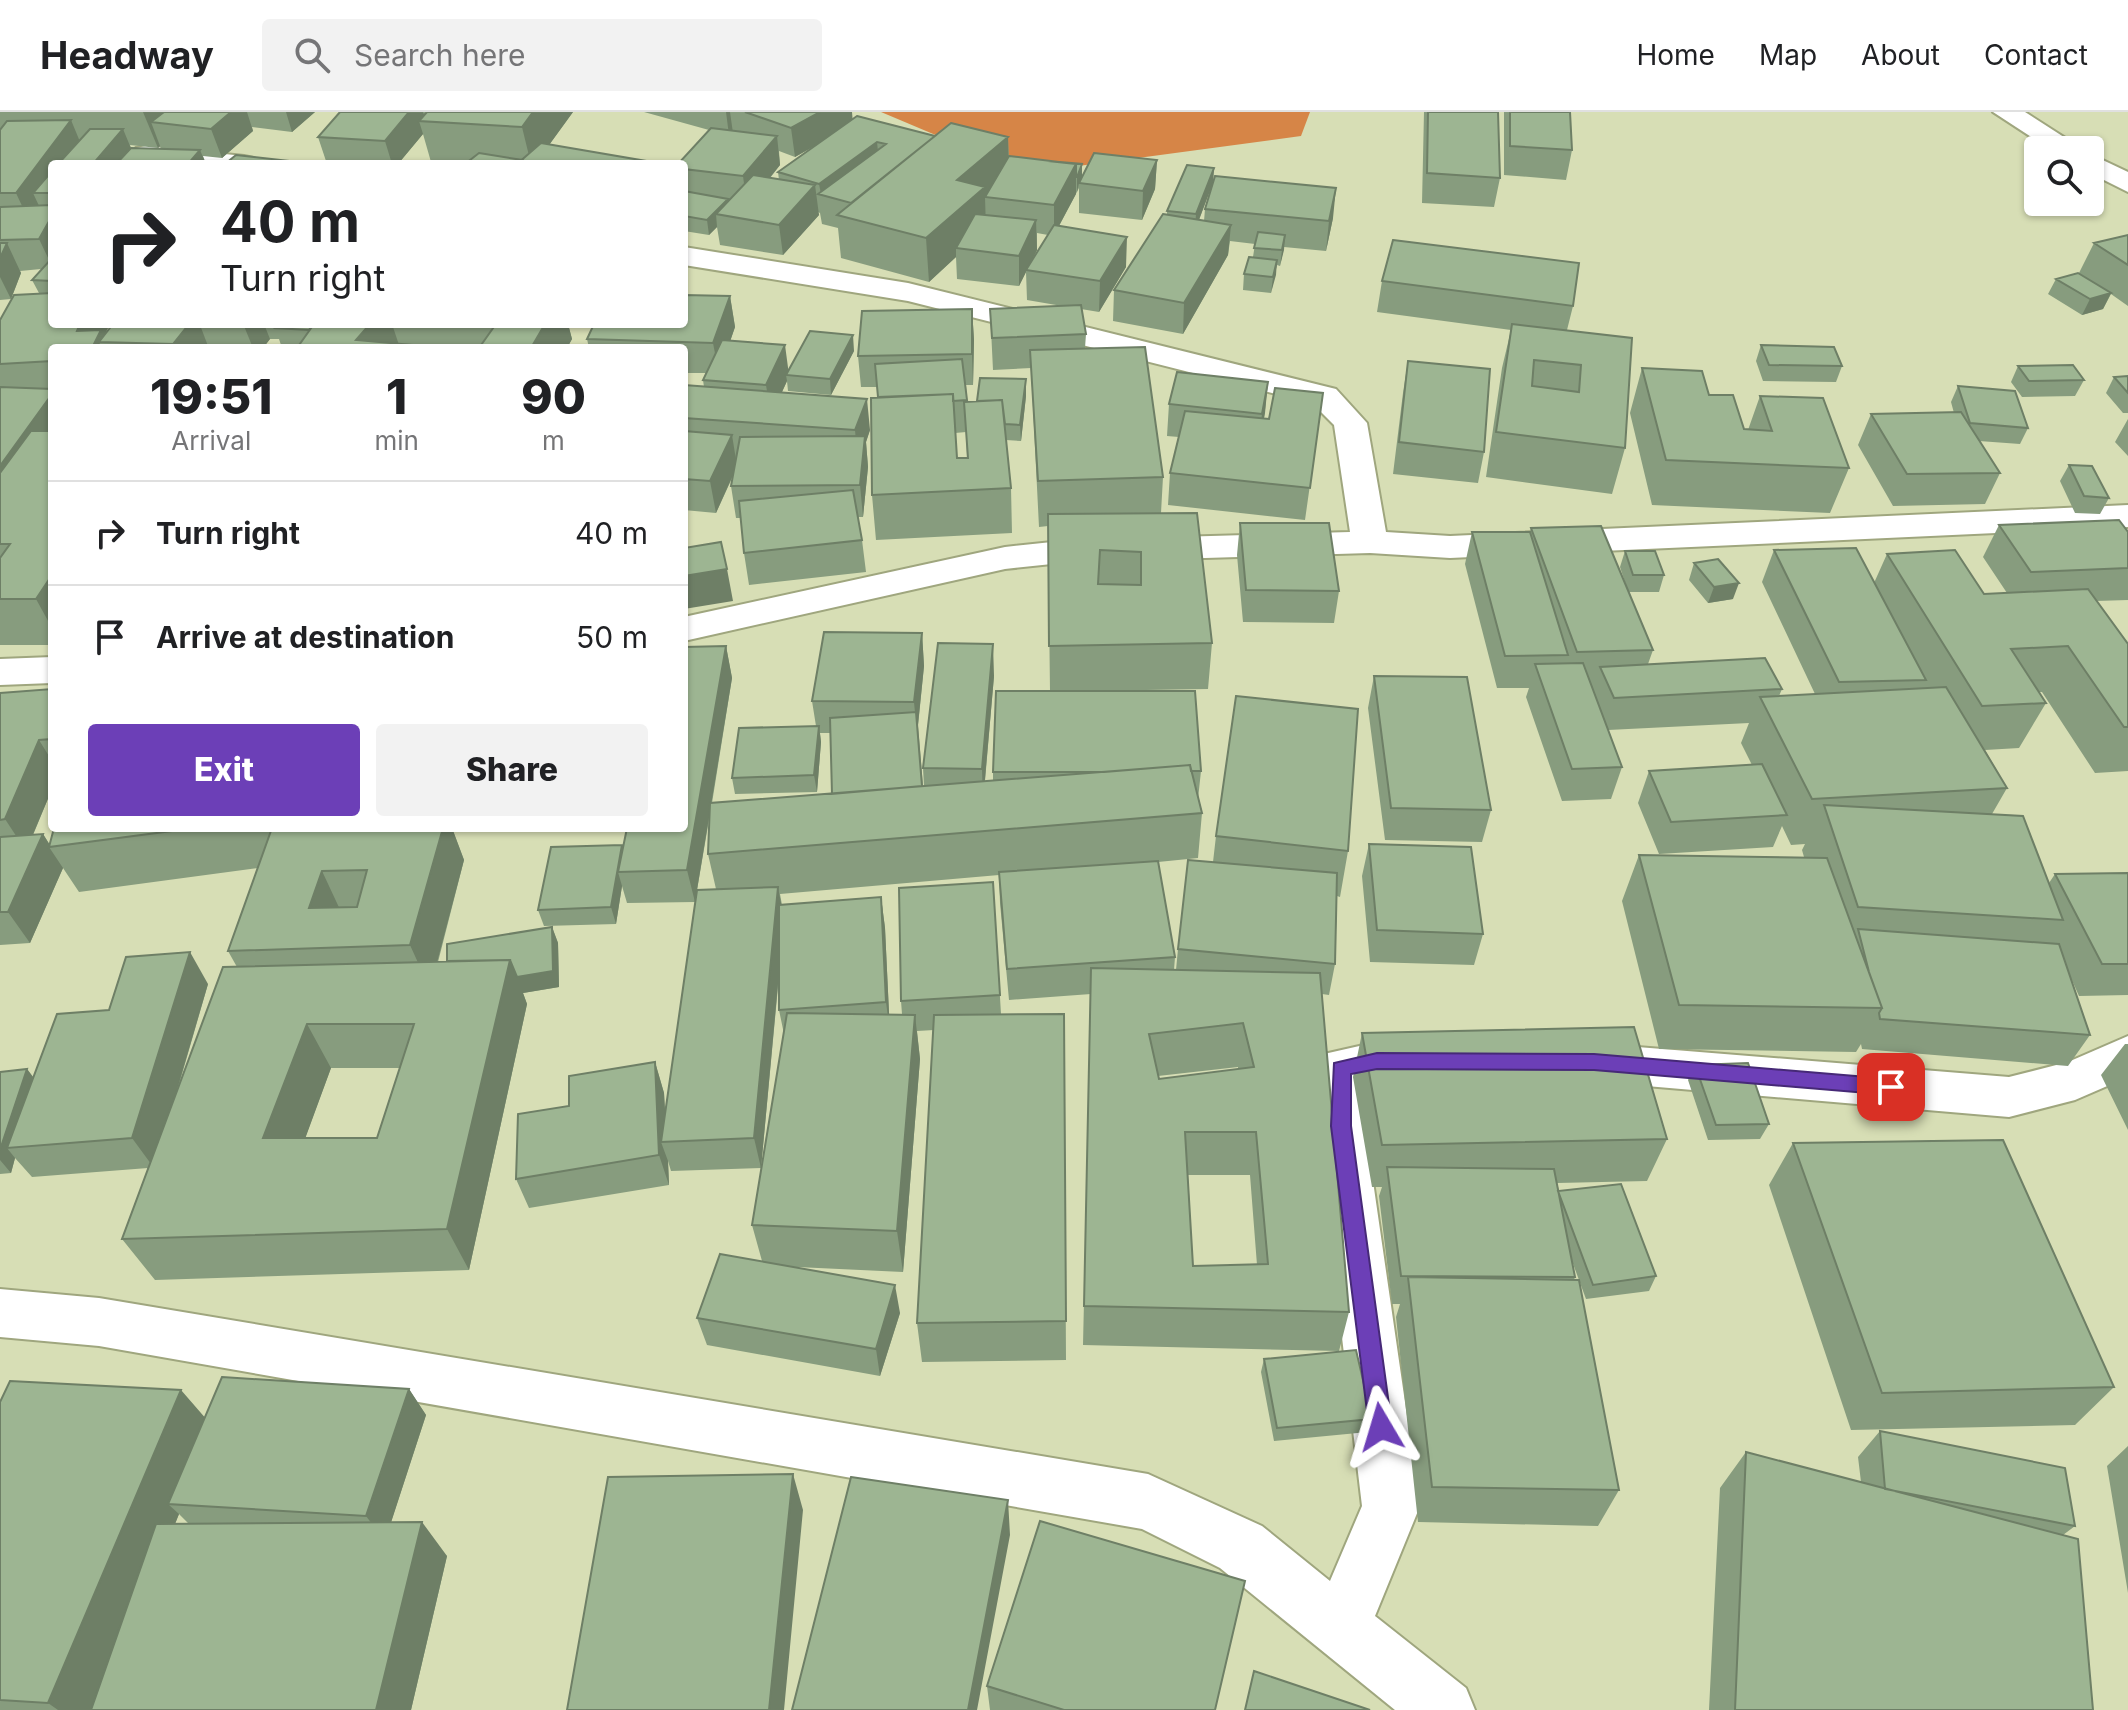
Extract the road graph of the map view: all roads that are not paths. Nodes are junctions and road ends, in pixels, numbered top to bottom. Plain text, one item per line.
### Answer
1 (2006, 112) edge
2 (2046, 136) edge
3 (121, 151) edge
4 (206, 160) edge
5 (2104, 170) edge
6 (2128, 184) edge
7 (688, 257) edge
8 (2128, 516) edge
9 (1370, 542) junction
10 (688, 628) edge
11 (48, 670) edge
12 (0, 672) edge
13 (2128, 1055) edge
14 (1455, 1061) edge
15 (1548, 1062) edge
16 (0, 1313) edge
17 (1341, 1627) junction
18 (1444, 1710) edge

1 - 2 street
3 - 4 street
5 - 6 street
7 - 9 street
8 - 9 street
9 - 10 street
11 - 12 street
13 - 15 street
14 - 17 street
16 - 17 street
17 - 18 street

